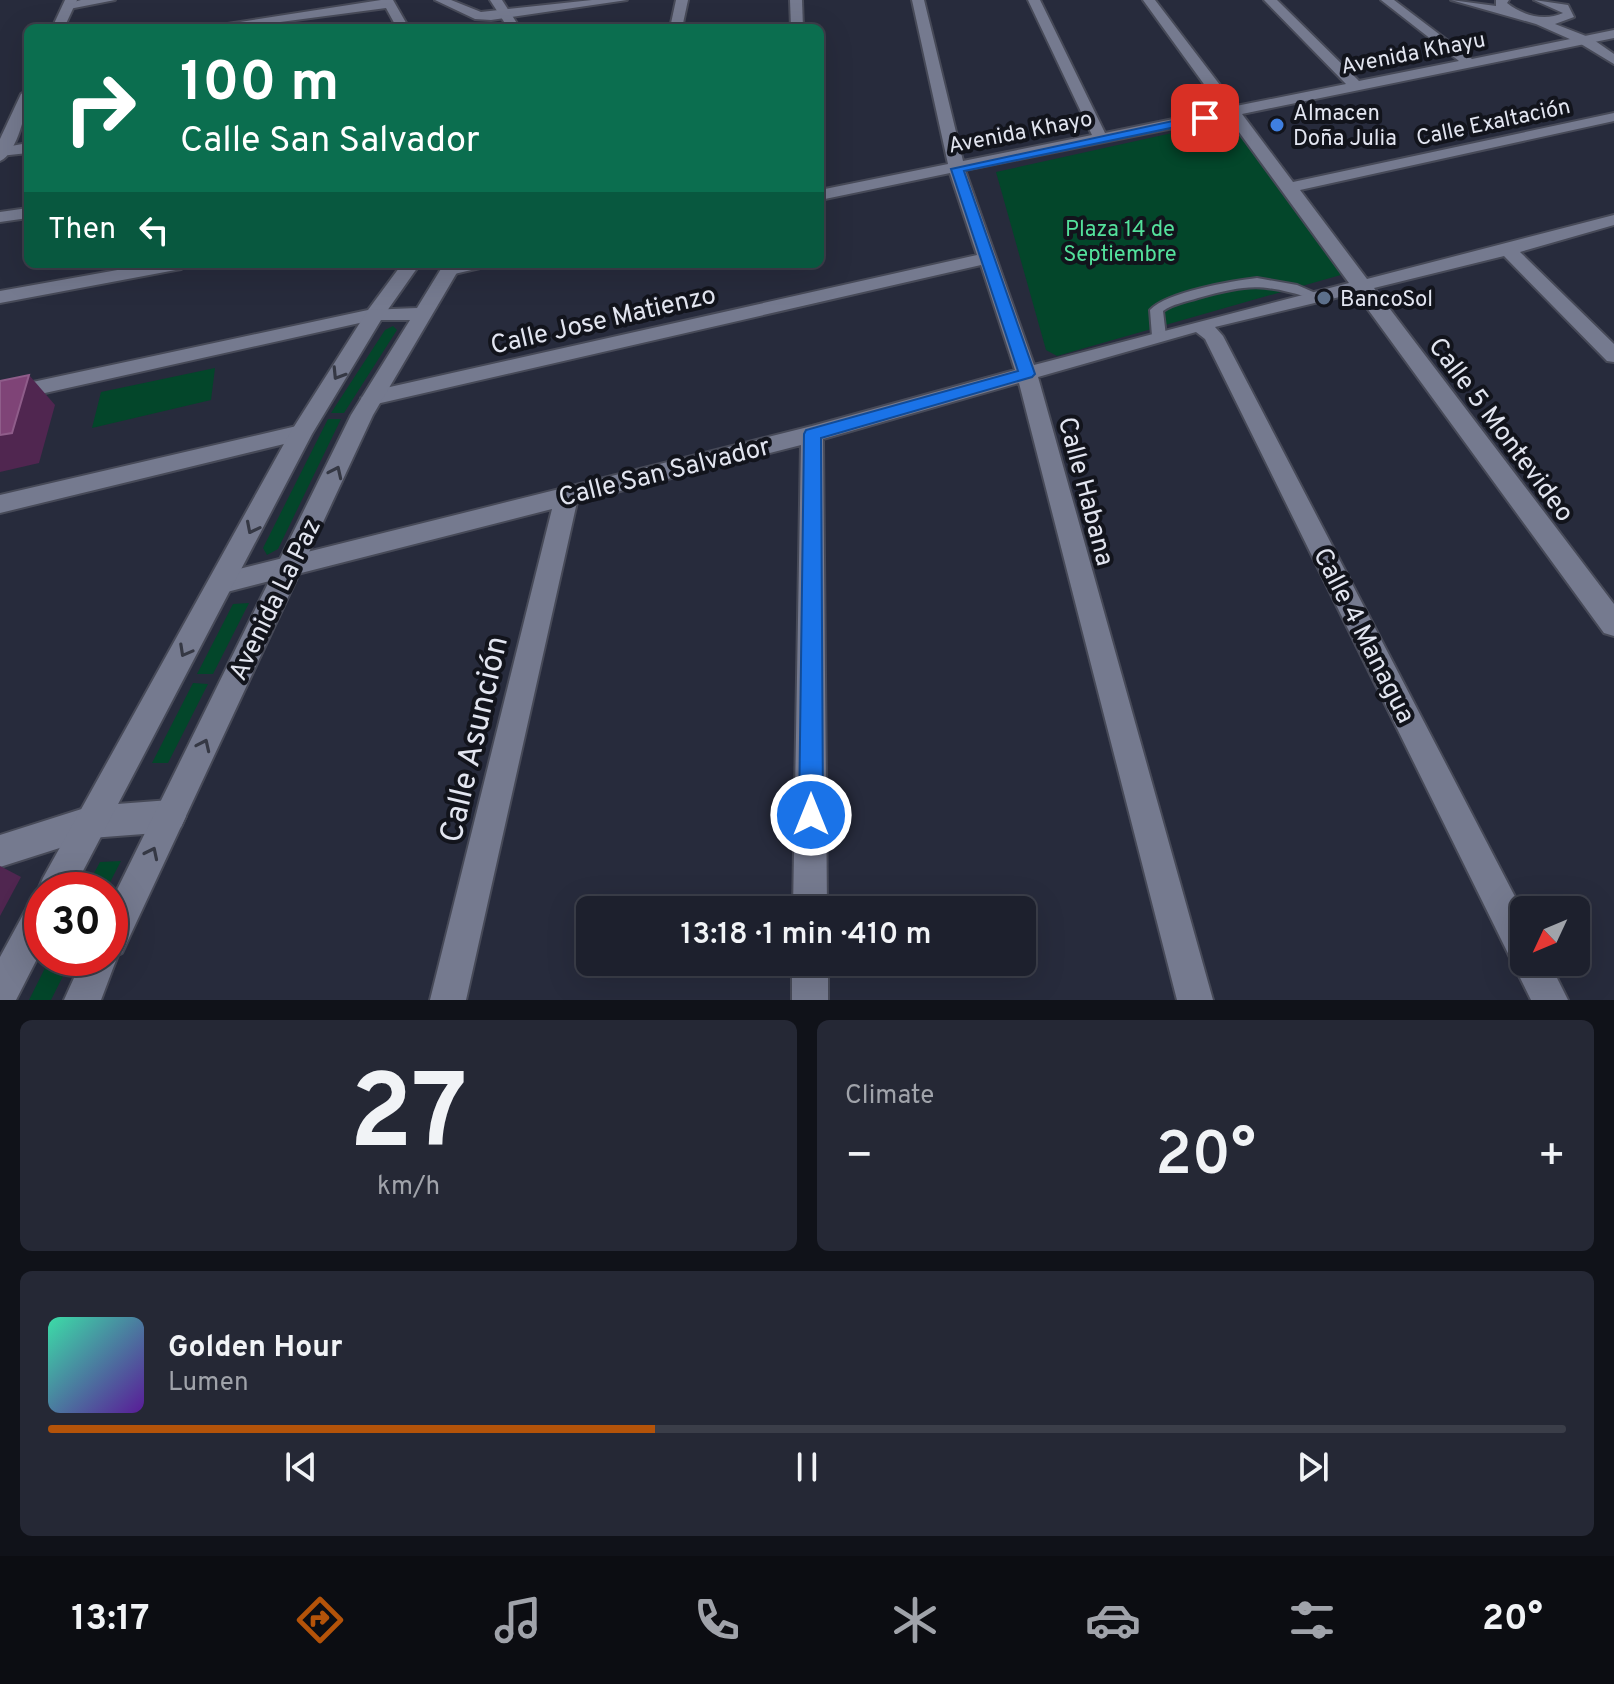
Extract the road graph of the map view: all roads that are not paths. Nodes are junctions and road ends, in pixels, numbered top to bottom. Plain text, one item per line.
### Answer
1 (109, 0) edge
2 (441, 0) edge
3 (496, 0) edge
4 (621, 0) edge
5 (682, 0) edge
6 (796, 0) edge
7 (918, 0) edge
8 (1034, 0) edge
9 (1149, 0) edge
10 (1270, 0) edge
11 (1387, 0) edge
12 (1457, 0) edge
13 (1503, 0) edge
14 (1540, 0) edge
15 (70, 2) edge
16 (388, 2) edge
17 (1562, 5) edge
18 (1517, 14) junction
19 (505, 15) junction
20 (1580, 19) dead end
21 (60, 24) edge
22 (236, 24) edge
23 (401, 24) edge
24 (511, 24) edge
25 (677, 24) edge
26 (797, 24) edge
27 (1602, 36) edge
28 (1614, 60) edge
29 (1469, 63) junction
30 (1356, 86) junction
31 (24, 104) edge
32 (1230, 113) junction
33 (1614, 117) edge
34 (1103, 139) junction
35 (24, 149) edge
36 (1, 154) edge
37 (957, 169) junction
38 (1288, 188) junction
39 (824, 194) edge
40 (24, 214) edge
41 (0, 217) edge
42 (1614, 220) edge
43 (1508, 250) junction
44 (986, 258) junction
45 (159, 268) edge
46 (408, 268) edge
47 (451, 268) edge
48 (1358, 285) junction
49 (1314, 295) junction
50 (0, 297) edge
51 (375, 314) junction
52 (423, 314) junction
53 (1200, 325) junction
54 (1159, 336) junction
55 (1614, 356) edge
56 (1027, 374) junction
57 (0, 396) edge
58 (372, 398) junction
59 (301, 433) junction
60 (812, 434) junction
61 (567, 495) junction
62 (0, 504) edge
63 (291, 568) junction
64 (223, 583) junction
65 (1614, 625) edge
66 (170, 816) junction
67 (91, 822) junction
68 (0, 851) edge
69 (65, 872) edge
70 (810, 896) edge
71 (128, 904) edge
72 (1510, 922) edge
73 (24, 948) edge
74 (93, 976) edge
75 (810, 976) edge
76 (1537, 976) edge
77 (0, 993) edge
78 (82, 1000) edge
79 (448, 1000) edge
80 (810, 1000) edge
81 (1195, 1000) edge
82 (1550, 1000) edge

1 - 15 street
2 - 19 street
3 - 19 street
4 - 19 street
5 - 25 street
6 - 26 street
7 - 37 street, Calle Habana
8 - 34 street
9 - 32 street, Calle 5 Montevideo
10 - 30 street
11 - 29 street
12 - 18 street
13 - 18 street
14 - 17 street
15 - 21 street
16 - 22 street
16 - 23 street
17 - 18 street
17 - 20 street
18 - 27 street
19 - 24 street
27 - 28 street
27 - 29 street, Avenida Khayu
29 - 30 street, Avenida Khayu
30 - 32 street, Avenida Khayu
31 - 36 street
32 - 34 street, Avenida Khayo
32 - 38 street, Calle 5 Montevideo
33 - 38 street, Calle Exaltación
34 - 37 street, Avenida Khayo
35 - 36 street
37 - 39 street, Avenida Khayo
37 - 44 street, Calle Habana
38 - 48 street, Calle 5 Montevideo
40 - 41 street
42 - 43 street, Calle San Salvador
43 - 48 street, Calle San Salvador
43 - 55 street
44 - 56 street, Calle Habana
44 - 58 street, Calle Jose Matienzo
45 - 50 street
46 - 51 street, Avenida La Paz
47 - 52 street, Avenida La Paz
48 - 49 street, Calle San Salvador
48 - 65 street, Calle 5 Montevideo
49 - 53 street, Calle San Salvador
49 - 54 lane
51 - 52 street
51 - 57 street
51 -> 59 street, Avenida La Paz
52 - 58 street, Avenida La Paz
53 - 54 street, Calle San Salvador
53 - 72 street, Calle 4 Managua
54 - 56 street, Calle San Salvador
56 - 60 street, Calle San Salvador
56 - 81 street, Calle Habana
63 -> 58 street, Avenida La Paz
59 - 62 street
59 -> 64 street, Avenida La Paz
60 - 61 street, Calle San Salvador
60 - 70 street
61 - 63 street, Calle San Salvador
61 - 79 street, Calle Asunción
63 - 64 street, Calle San Salvador
66 -> 63 street, Avenida La Paz
64 -> 67 street, Avenida La Paz
66 - 67 street
71 -> 66 street, Avenida La Paz
67 - 68 street
67 - 69 street, Avenida La Paz
73 - 77 street
74 - 78 street
75 - 80 street
76 - 82 street

